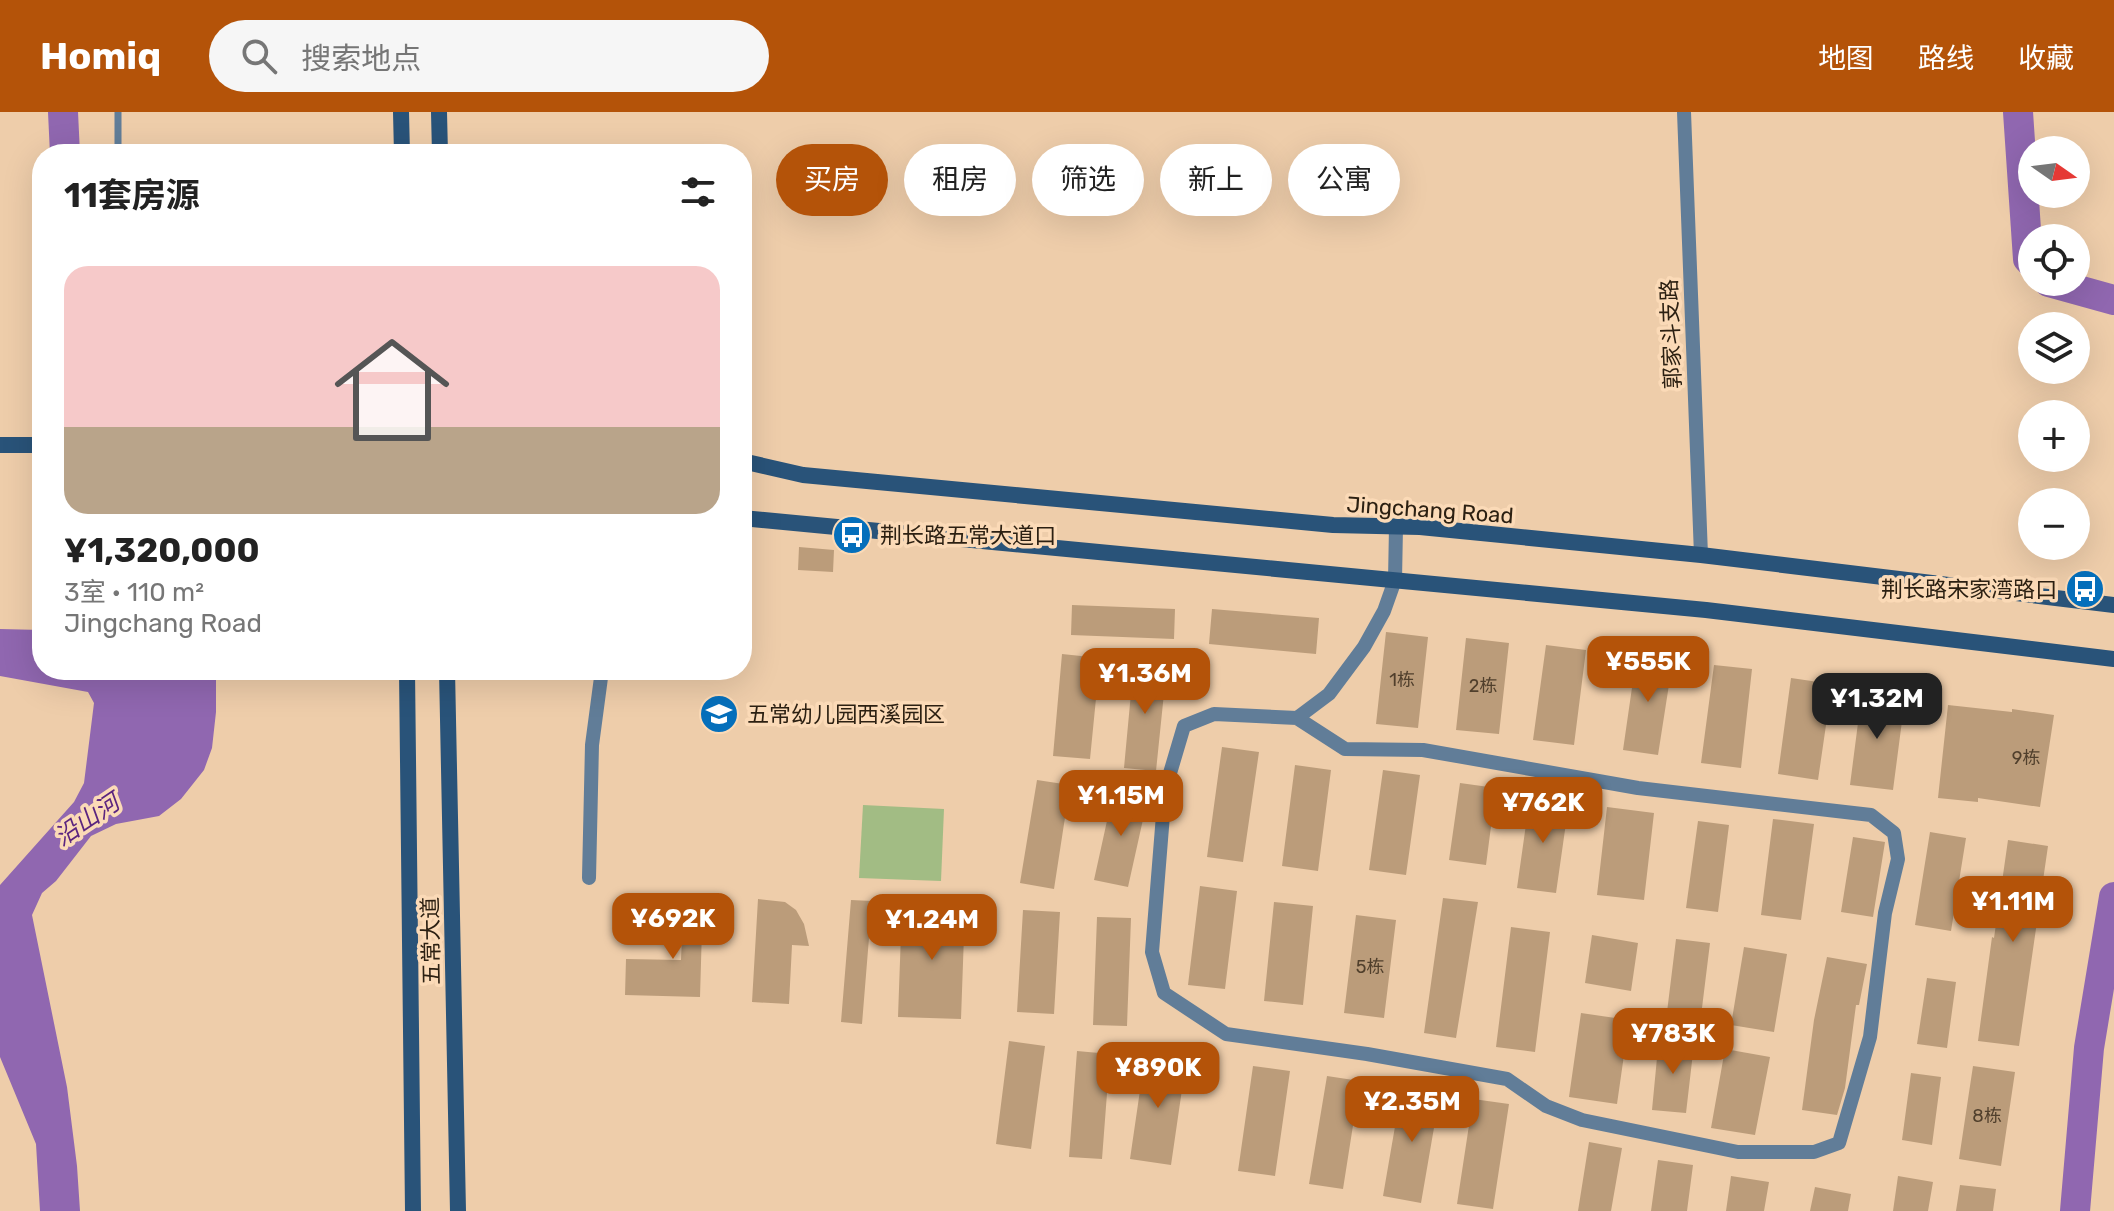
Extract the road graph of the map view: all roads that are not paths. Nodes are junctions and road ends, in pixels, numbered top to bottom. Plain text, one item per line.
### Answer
1 (118, 112) edge
2 (401, 112) edge
3 (439, 112) edge
4 (1684, 112) edge
5 (118, 144) edge
6 (402, 144) edge
7 (440, 144) edge
8 (0, 445) edge
9 (32, 445) edge
10 (752, 463) edge
11 (752, 519) edge
12 (1396, 527) junction
13 (1701, 555) junction
14 (1395, 580) junction
15 (2114, 605) edge
16 (2114, 659) edge
17 (407, 680) edge
18 (447, 680) edge
19 (601, 680) edge
20 (1297, 718) junction
21 (589, 878) dead end
22 (413, 1211) edge
23 (458, 1211) edge

1 - 5 lane
2 - 6 main road
3 - 7 main road
4 - 13 street, 郭家斗支路
8 - 9 main road
10 - 12 main road, Jingchang Road
11 - 14 main road
12 - 13 main road, Jingchang Road
12 - 14 street
13 - 15 main road, Jingchang Road
14 - 16 main road
14 - 20 street
17 - 22 main road, 五常大道
18 - 23 main road, 五常大道
19 - 21 street
20 - 20 street

